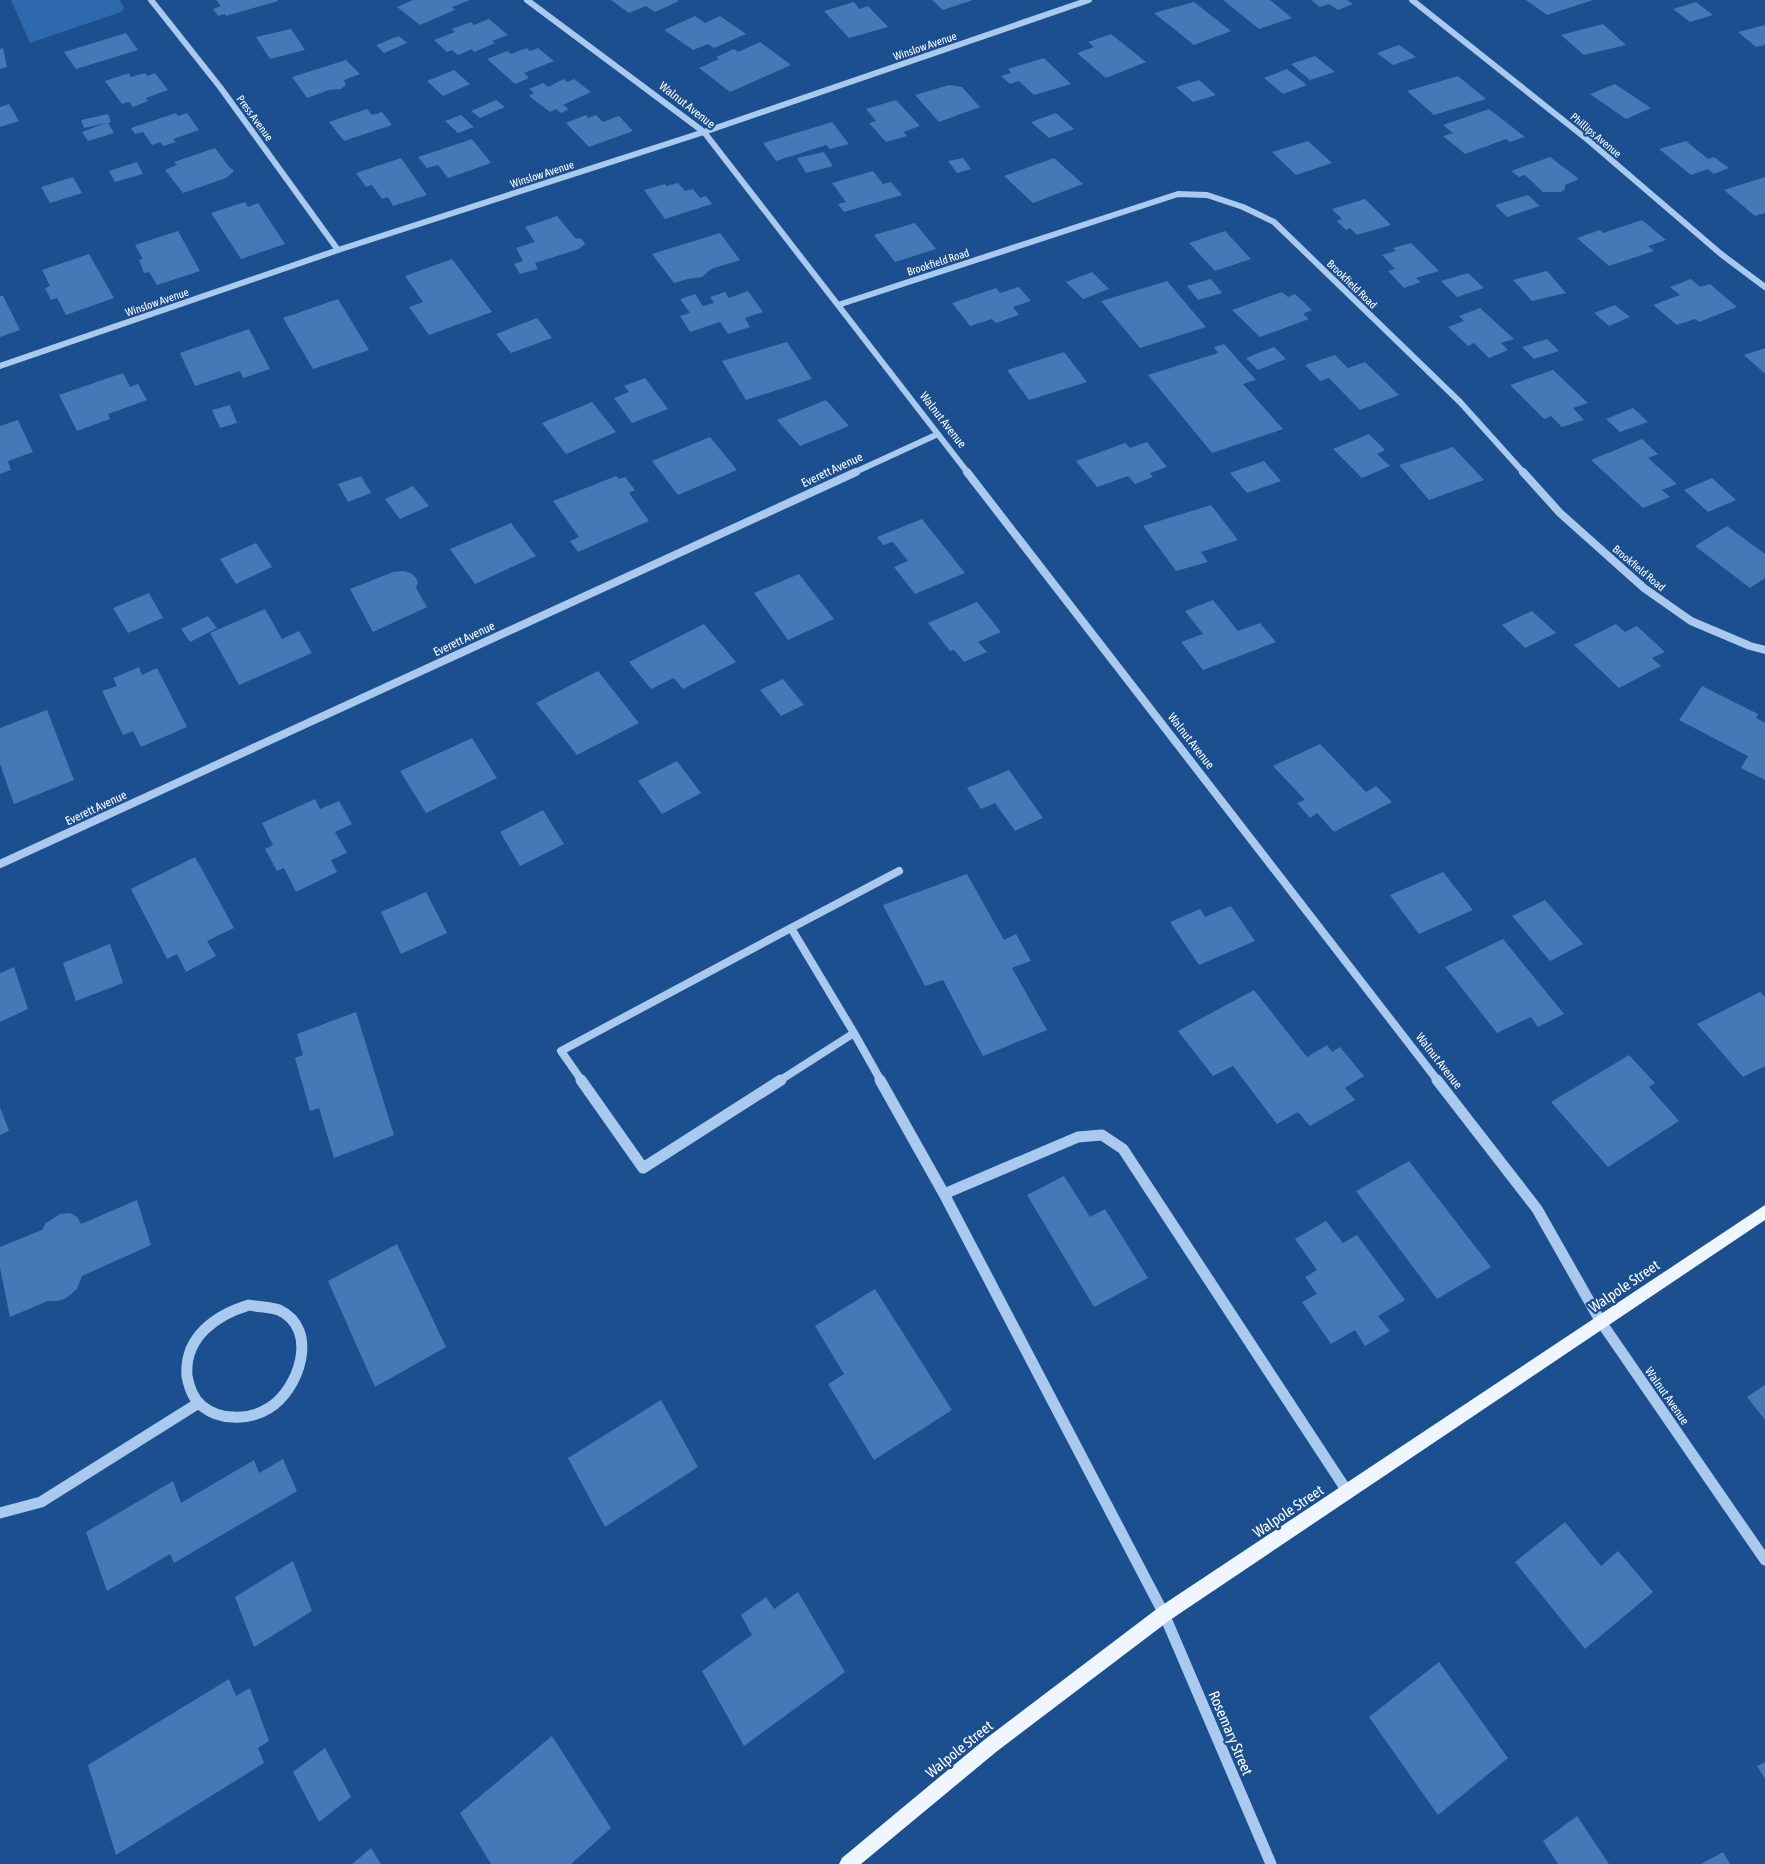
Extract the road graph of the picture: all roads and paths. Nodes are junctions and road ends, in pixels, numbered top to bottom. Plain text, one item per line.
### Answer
1 (151, 0) edge
2 (527, 0) edge
3 (1089, 0) edge
4 (1412, 0) edge
5 (704, 132) junction
6 (338, 250) junction
7 (1765, 287) edge
8 (838, 305) junction
9 (0, 366) edge
10 (938, 434) junction
11 (1765, 650) edge
12 (0, 864) edge
13 (899, 871) dead end
14 (791, 928) junction
15 (854, 1033) junction
16 (944, 1194) junction
17 (1765, 1212) edge
18 (1601, 1322) junction
19 (197, 1404) junction
20 (1347, 1491) junction
21 (0, 1514) edge
22 (1765, 1560) edge
23 (1164, 1614) junction
24 (848, 1864) edge
25 (1271, 1864) edge

1 - 6 street, Press Avenue
2 - 5 street, Walnut Avenue
3 - 5 street, Winslow Avenue
4 - 7 street, Phillips Avenue
5 - 6 street, Winslow Avenue
5 - 8 street, Walnut Avenue
6 - 9 street, Winslow Avenue
8 - 10 street, Walnut Avenue
8 - 11 street, Brookfield Road
10 - 12 street, Everett Avenue
10 - 18 street, Walnut Avenue
13 - 14 street
14 - 15 street, Rosemary Street
14 - 15 street
15 - 16 street, Rosemary Street
16 - 20 street
16 - 23 street, Rosemary Street
17 - 18 main road, Walpole Street
18 - 20 main road, Walpole Street
18 - 22 street, Walnut Avenue
19 - 19 street
19 - 21 street
20 - 23 main road, Walpole Street
23 - 24 main road, Walpole Street
23 - 25 street, Rosemary Street

